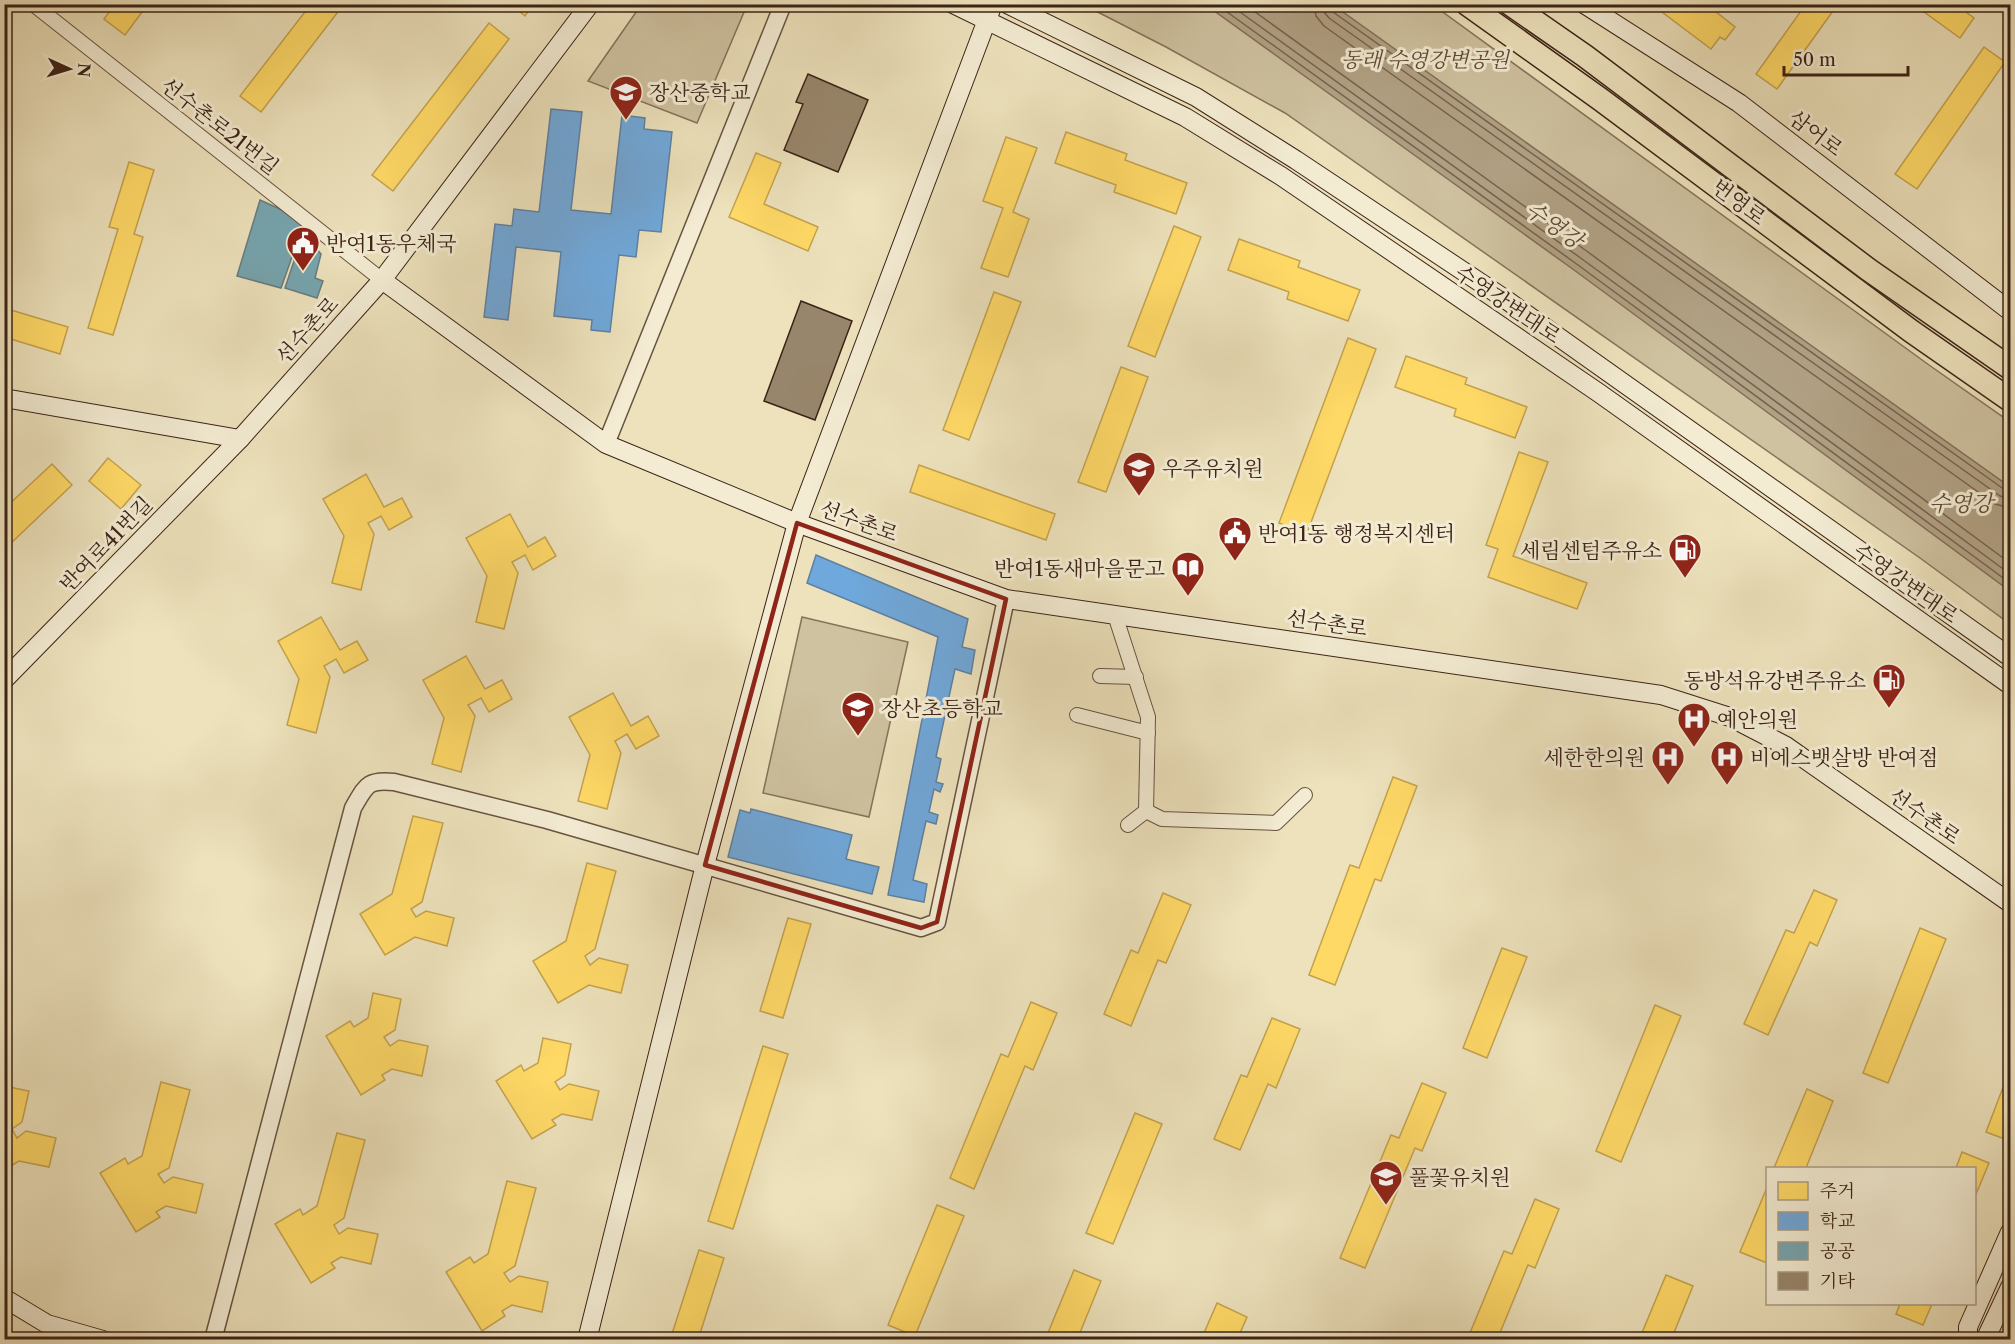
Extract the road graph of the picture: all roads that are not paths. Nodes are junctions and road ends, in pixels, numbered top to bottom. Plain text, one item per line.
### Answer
1 (33, 4) edge
2 (590, 4) edge
3 (783, 4) edge
4 (953, 4) edge
5 (1007, 4) edge
6 (1467, 4) edge
7 (1510, 4) edge
8 (1584, 4) edge
9 (990, 13) edge
10 (382, 280) junction
11 (2010, 311) edge
12 (2010, 368) edge
13 (4, 398) edge
14 (2010, 400) edge
15 (240, 440) junction
16 (606, 444) junction
17 (797, 522) junction
18 (1006, 599) junction
19 (1115, 615) junction
20 (2010, 657) edge
21 (1100, 676) dead end
22 (1136, 677) junction
23 (4, 680) edge
24 (2010, 685) edge
25 (1077, 715) dead end
26 (1148, 733) junction
27 (1305, 795) dead end
28 (1146, 811) junction
29 (1128, 825) dead end
30 (705, 866) junction
31 (2010, 903) edge
32 (2010, 1232) edge
33 (2010, 1287) edge
34 (4, 1298) edge
35 (103, 1340) edge
36 (213, 1340) edge
37 (587, 1340) edge
38 (1968, 1340) edge
39 (1985, 1340) edge

1 - 10 street, 선수촌로21번길
2 - 10 main road
3 - 16 street
4 - 9 main road, 수영강변대로
5 - 20 main road, 수영강변대로
6 - 14 highway, 번영로
7 - 12 highway, 번영로
8 - 11 main road, 삼어로
9 - 17 main road
9 - 24 main road, 수영강변대로
10 - 15 main road, 선수촌로
10 - 16 main road, 선수촌로
13 - 15 main road
15 - 23 main road, 반여로41번길
16 - 17 main road, 선수촌로
17 - 18 main road, 선수촌로
17 - 30 main road
18 - 19 main road, 선수촌로
18 - 30 street
19 - 22 street
19 - 31 main road, 선수촌로
21 - 22 street
22 - 26 street
25 - 26 street
26 - 28 street
27 - 28 street
28 - 29 street
30 - 36 street
30 - 37 main road
32 - 38 main road
33 - 39 main road
34 - 35 main road

